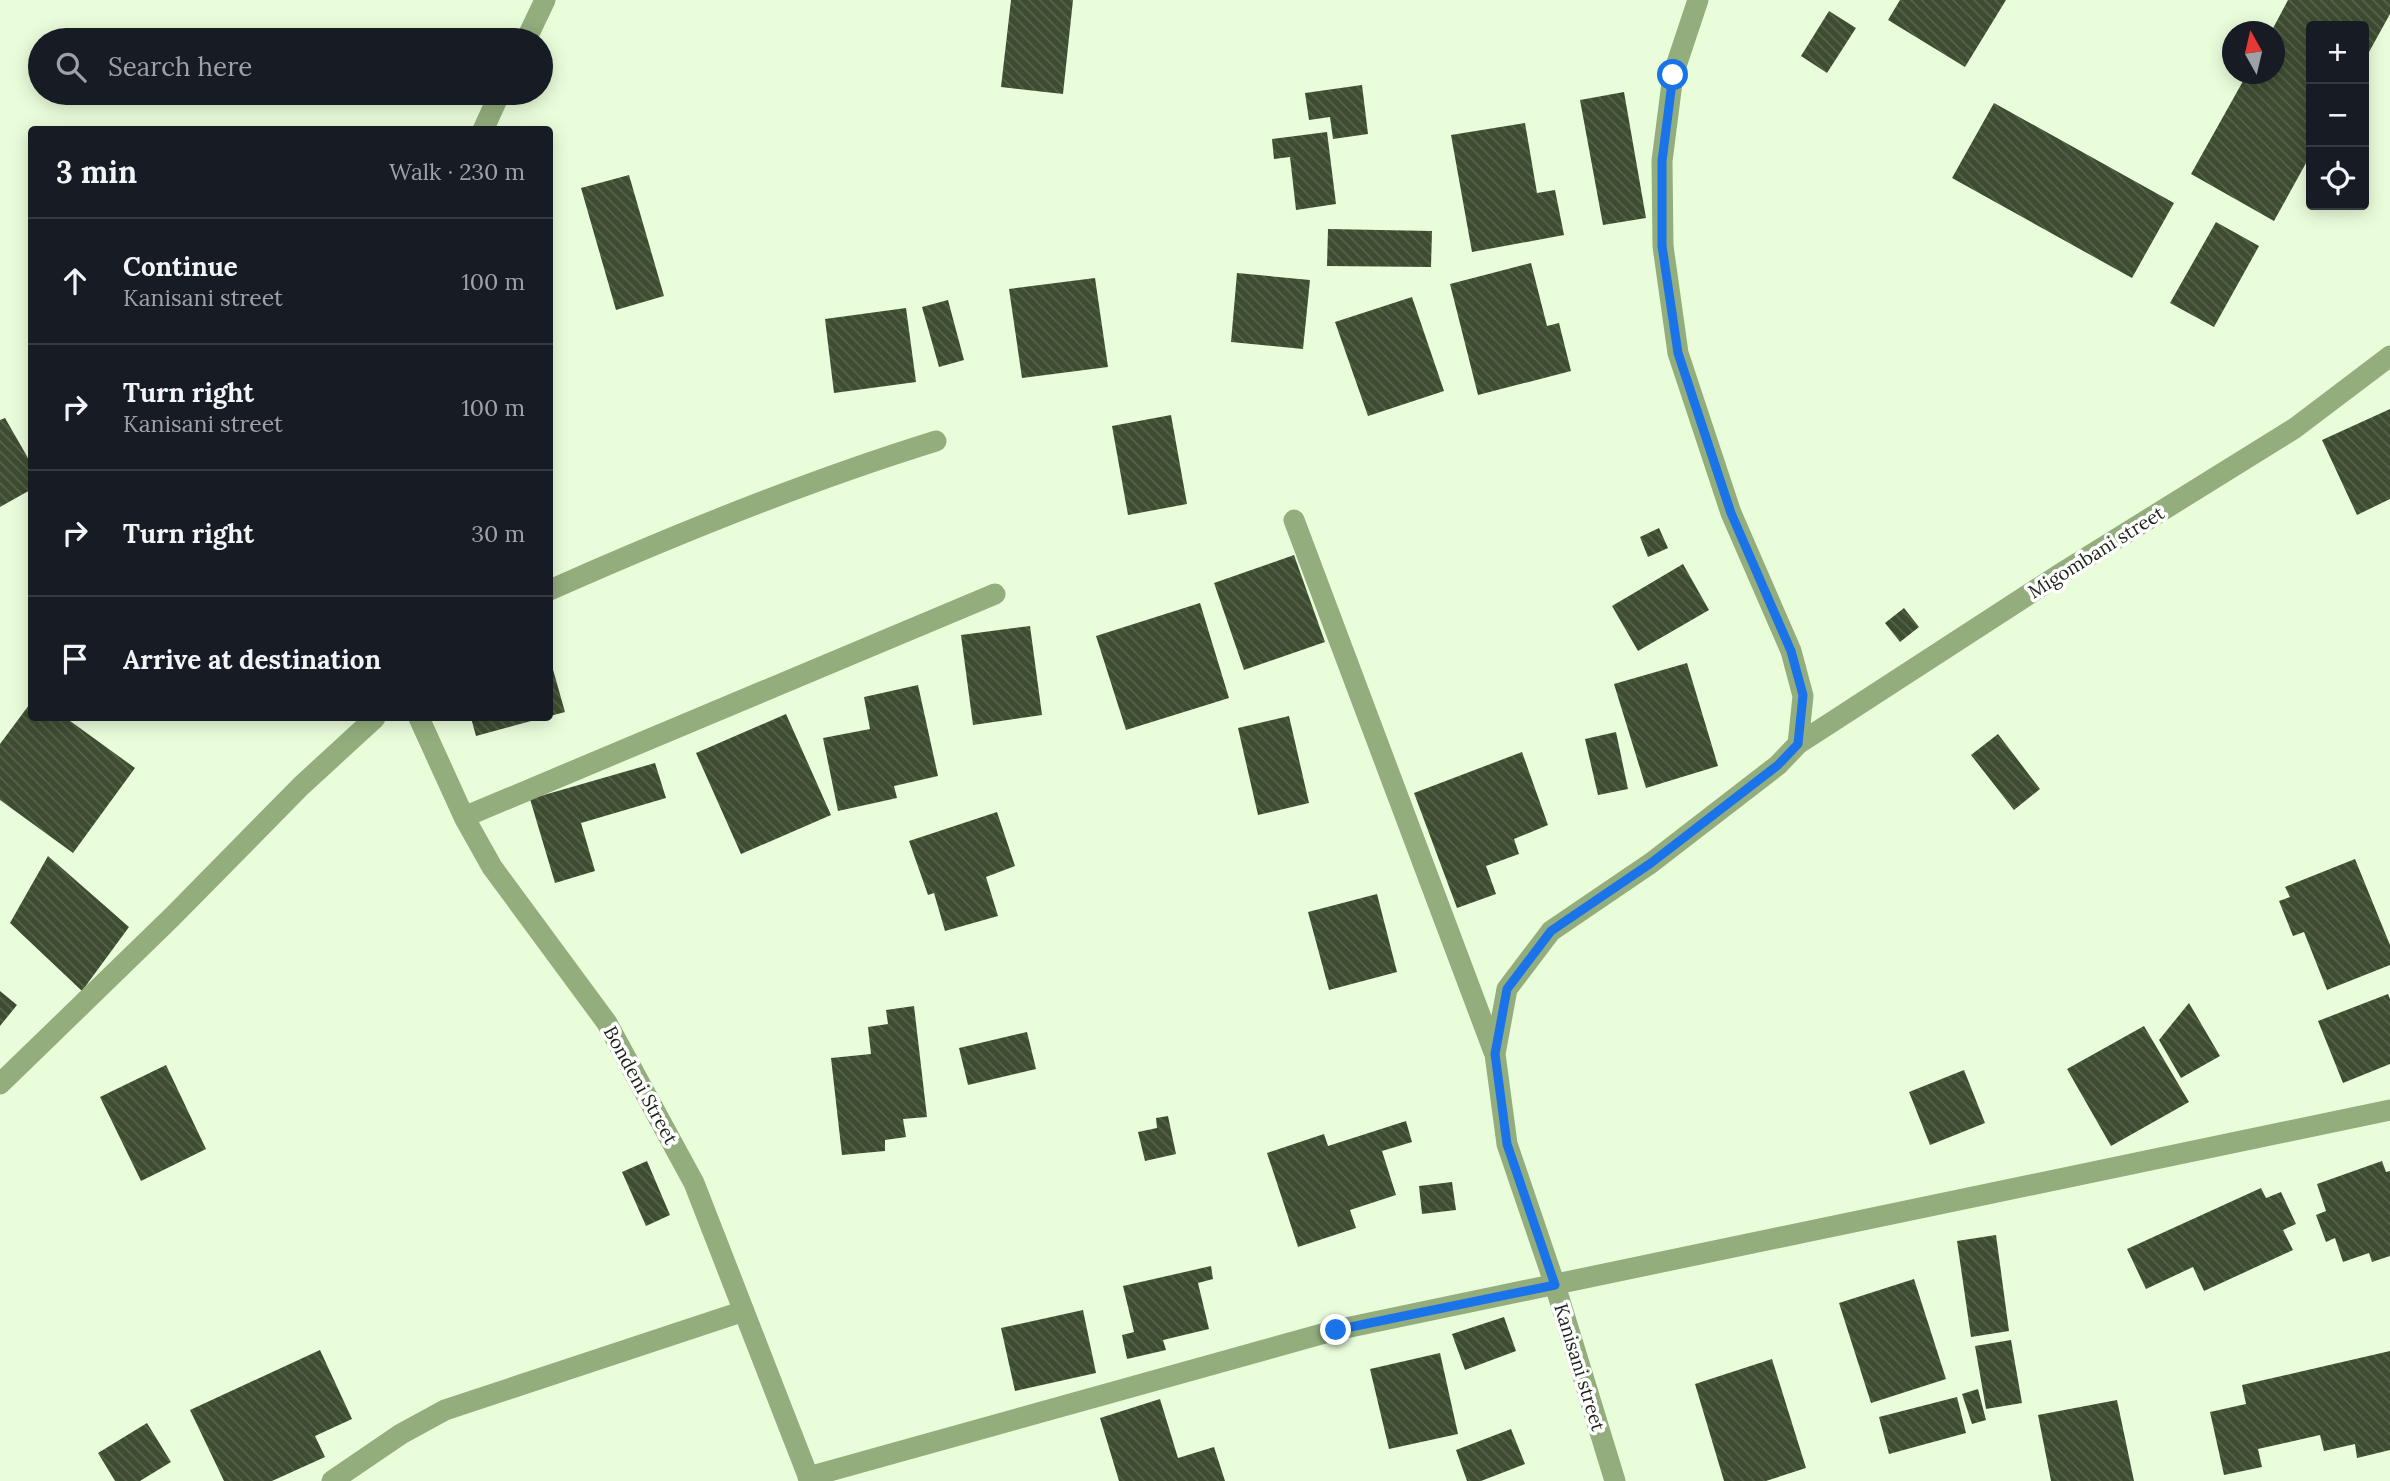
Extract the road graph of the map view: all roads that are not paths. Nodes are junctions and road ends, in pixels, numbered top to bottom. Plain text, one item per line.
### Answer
1 (545, 0) edge
2 (1698, 0) edge
3 (532, 28) edge
4 (494, 105) edge
5 (485, 126) edge
6 (2390, 356) edge
7 (936, 441) dead end
8 (1294, 520) dead end
9 (553, 589) edge
10 (995, 594) dead end
11 (372, 721) edge
12 (420, 721) edge
13 (1798, 744) junction
14 (464, 817) junction
15 (1495, 1054) junction
16 (0, 1084) edge
17 (2390, 1110) edge
18 (1555, 1285) junction
19 (744, 1311) junction
20 (809, 1479) edge
21 (332, 1481) edge
22 (1615, 1481) edge

1 - 3 street
2 - 13 street
4 - 5 street
6 - 13 street, Migombani street
7 - 9 street
8 - 15 street
10 - 14 street
11 - 16 street
12 - 14 street, Bondeni Street
13 - 15 street, Kanisani street
14 - 19 street, Bondeni Street
15 - 18 street, Kanisani street
17 - 18 street
18 - 20 street
18 - 22 street, Kanisani street
19 - 20 street, Bondeni Street
19 - 21 street

